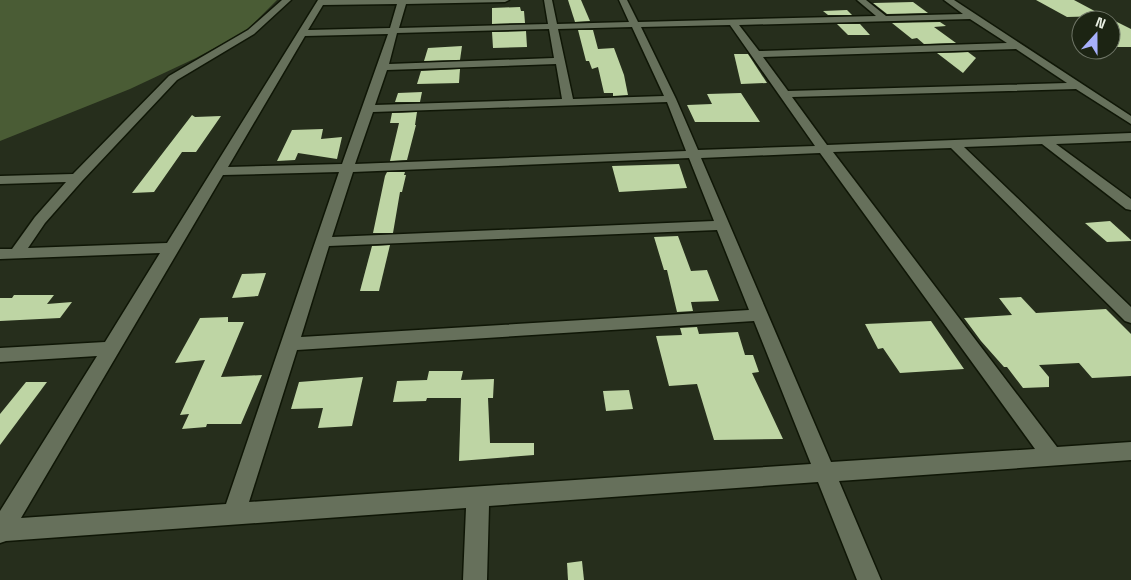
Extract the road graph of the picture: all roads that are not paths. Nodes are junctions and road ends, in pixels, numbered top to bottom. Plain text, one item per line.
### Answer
1 (287, 0) edge
2 (505, 0) edge
3 (548, 0) edge
4 (622, 0) edge
5 (861, 0) edge
6 (948, 0) edge
7 (321, 2) edge
8 (402, 2) junction
9 (972, 16) junction
10 (884, 18) junction
11 (733, 22) junction
12 (635, 24) junction
13 (552, 27) junction
14 (393, 31) junction
15 (302, 33) junction
16 (1018, 46) junction
17 (757, 54) junction
18 (560, 61) junction
19 (383, 67) junction
20 (1077, 86) junction
21 (786, 94) junction
22 (671, 99) junction
23 (568, 102) junction
24 (368, 108) junction
25 (1131, 121) edge
26 (1131, 137) edge
27 (1044, 140) junction
28 (954, 144) junction
29 (822, 148) junction
30 (693, 153) junction
31 (347, 168) junction
32 (218, 171) junction
33 (77, 178) junction
34 (0, 180) edge
35 (1131, 206) edge
36 (724, 225) junction
37 (323, 242) junction
38 (172, 248) junction
39 (16, 253) junction
40 (0, 254) edge
41 (1123, 300) edge
42 (761, 315) junction
43 (1131, 317) edge
44 (290, 344) junction
45 (111, 348) junction
46 (0, 355) edge
47 (1131, 451) edge
48 (1052, 456) junction
49 (824, 472) junction
50 (478, 496) junction
51 (234, 514) junction
52 (0, 531) edge
53 (475, 580) edge
54 (869, 580) edge

1 - 33 street
2 - 8 street
3 - 13 street
4 - 12 street
5 - 10 street
6 - 9 street
7 - 8 street
7 - 15 street
8 - 14 street
9 - 10 street
9 - 16 street
10 - 11 street
11 - 12 street
11 - 17 street
12 - 13 street
12 - 22 street
13 - 14 street
13 - 18 street
14 - 15 street
14 - 19 street
15 - 32 street
16 - 17 street
16 - 20 street
17 - 21 street
18 - 19 street
18 - 23 street
19 - 24 street
20 - 21 street
20 - 25 street
21 - 29 street
22 - 23 street
22 - 30 street
23 - 24 street
24 - 31 street
26 - 27 street
27 - 28 street
27 - 35 street
28 - 29 street
28 - 41 street
29 - 30 street
29 - 48 street
30 - 31 street
30 - 36 street
31 - 32 street
31 - 37 street
32 - 38 street
33 - 34 street
33 - 39 street
36 - 37 street
36 - 42 street
37 - 44 street
38 - 39 street
38 - 45 street
39 - 40 street
41 - 43 street
42 - 44 street
42 - 49 street
44 - 51 street
45 - 46 street
45 - 52 street
47 - 48 street
48 - 49 street
49 - 50 street
49 - 54 street
50 - 51 street
50 - 53 street
51 - 52 street

